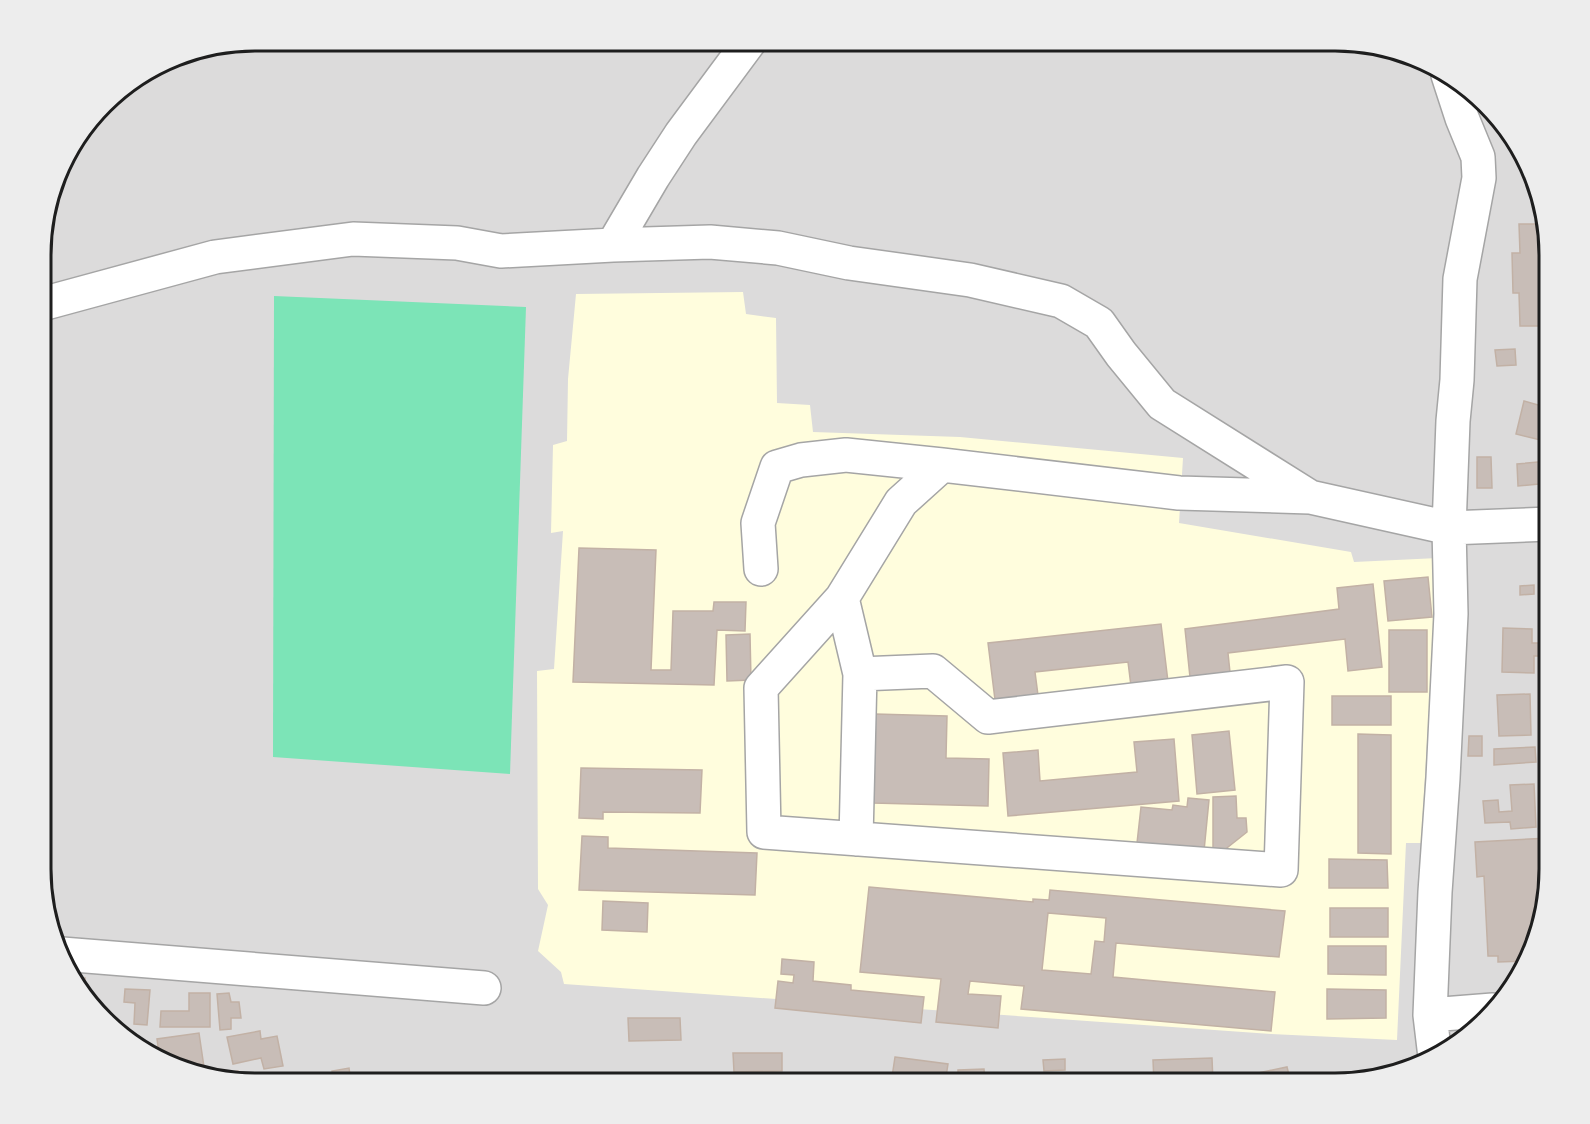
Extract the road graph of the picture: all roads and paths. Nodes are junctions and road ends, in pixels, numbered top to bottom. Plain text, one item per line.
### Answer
1 (743, 51) edge
2 (1452, 88) edge
3 (613, 245) junction
4 (51, 302) edge
5 (942, 465) junction
6 (1310, 497) junction
7 (1539, 524) edge
8 (1449, 528) junction
9 (762, 569) dead end
10 (842, 598) junction
11 (860, 674) junction
12 (856, 839) junction
13 (71, 955) edge
14 (484, 988) dead end
15 (1481, 1011) edge
16 (1430, 1015) junction
17 (1434, 1047) edge

1 - 3 street
2 - 8 street
3 - 4 street
3 - 6 street
5 - 6 street
5 - 9 street
5 - 10 street
6 - 8 street
7 - 8 street
8 - 16 street
10 - 11 street
10 - 12 street
11 - 12 street
11 - 12 street
13 - 14 street
15 - 16 street
16 - 17 street

